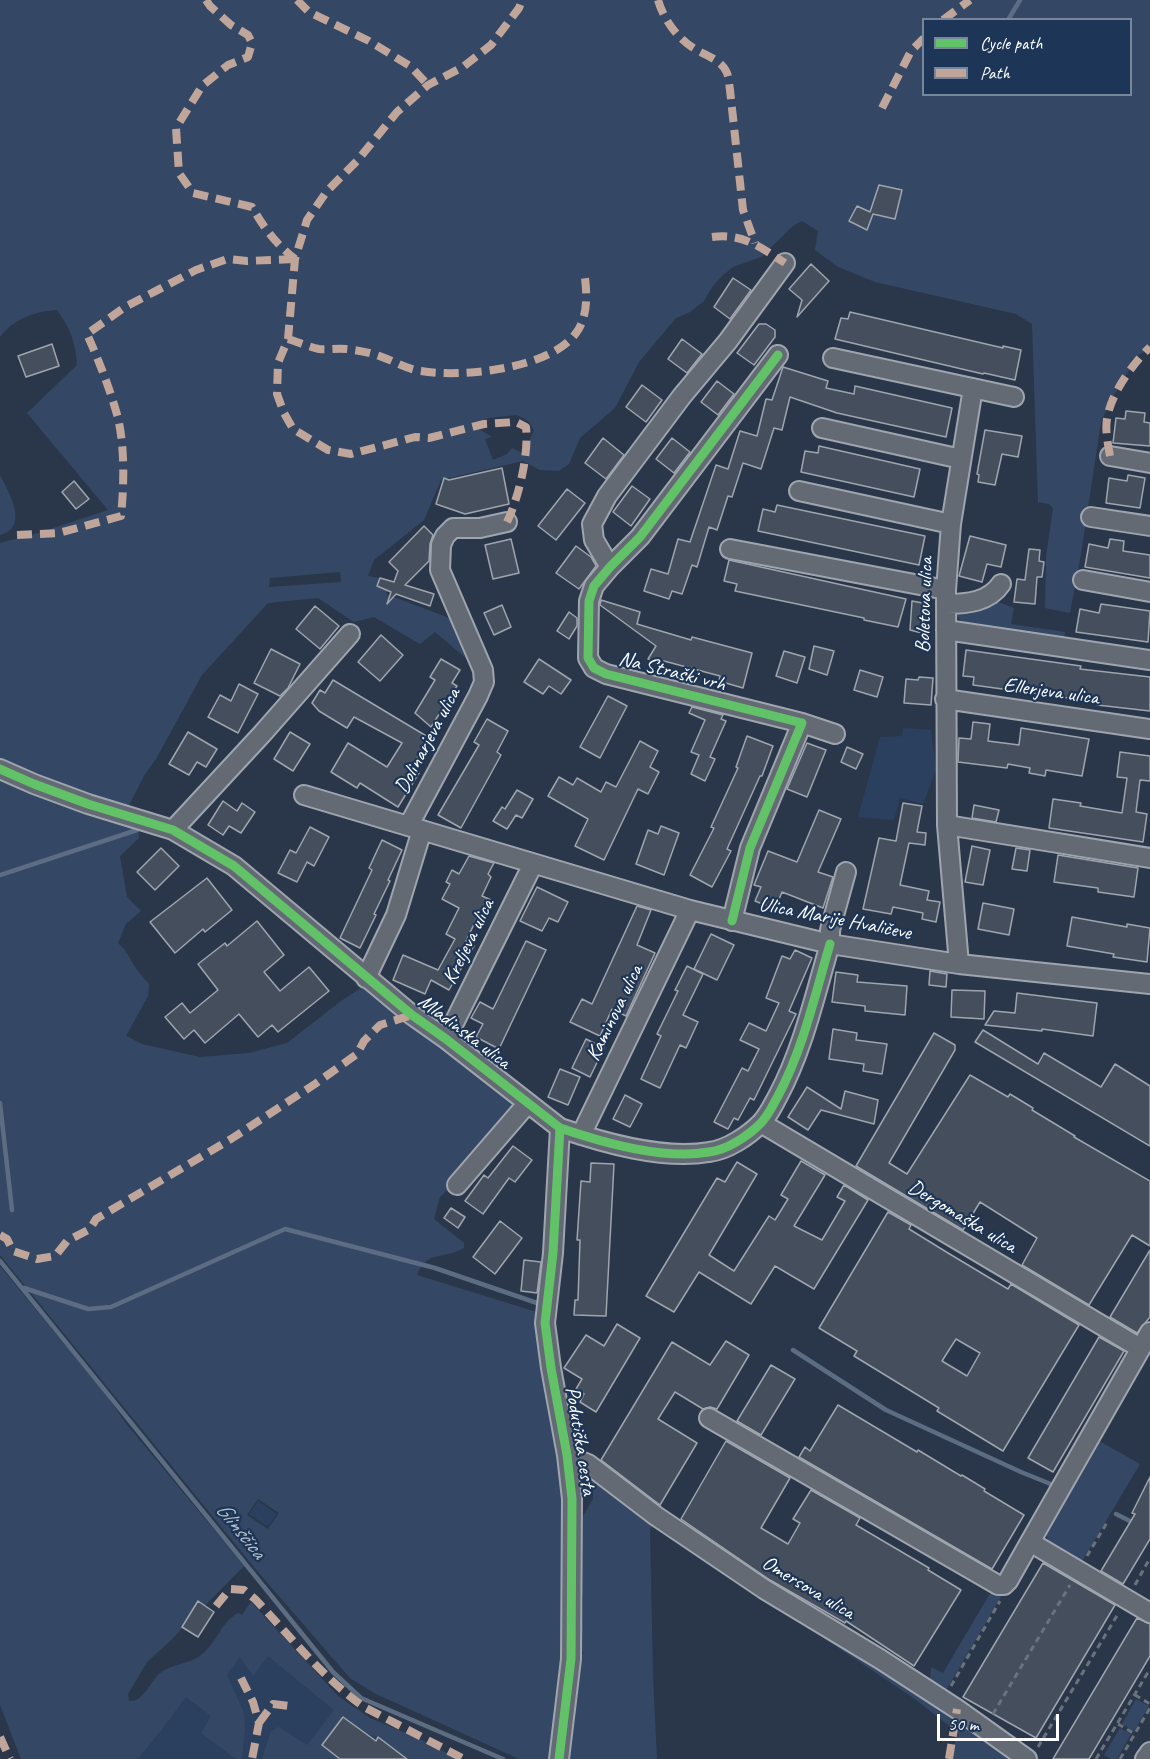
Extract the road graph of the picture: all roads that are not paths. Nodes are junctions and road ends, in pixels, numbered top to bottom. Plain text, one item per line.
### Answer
1 (785, 263) dead end
2 (778, 355) dead end
3 (833, 358) dead end
4 (973, 388) junction
5 (1014, 397) dead end
6 (822, 428) dead end
7 (1110, 456) dead end
8 (961, 459) junction
9 (1150, 463) edge
10 (799, 490) dead end
11 (1091, 517) dead end
12 (507, 522) dead end
13 (951, 524) junction
14 (1150, 526) edge
15 (730, 549) dead end
16 (610, 567) junction
17 (1083, 580) dead end
18 (1001, 584) dead end
19 (1150, 592) edge
20 (946, 597) junction
21 (946, 630) junction
22 (350, 634) dead end
23 (1150, 660) edge
24 (945, 699) junction
25 (802, 723) junction
26 (1150, 729) edge
27 (835, 734) dead end
28 (0, 769) edge
29 (304, 795) dead end
30 (947, 825) junction
31 (416, 828) junction
32 (173, 830) junction
33 (1150, 858) edge
34 (532, 864) junction
35 (846, 872) dead end
36 (690, 910) junction
37 (732, 921) junction
38 (830, 944) junction
39 (958, 964) junction
40 (366, 978) junction
41 (1147, 984) edge
42 (446, 1039) junction
43 (528, 1104) junction
44 (761, 1123) junction
45 (560, 1128) junction
46 (581, 1135) junction
47 (457, 1185) dead end
48 (1150, 1332) edge
49 (1140, 1348) junction
50 (709, 1418) dead end
51 (567, 1455) junction
52 (1030, 1542) junction
53 (1150, 1613) edge
54 (1150, 1752) edge
55 (1032, 1754) edge
56 (559, 1759) edge
57 (1145, 1759) edge

1 - 16 street
2 - 16 street, Na Straški vrh
3 - 4 street
4 - 5 street
4 - 8 street, Boletova ulica
6 - 8 street
7 - 9 street
8 - 13 street, Boletova ulica
10 - 13 street
11 - 14 street
12 - 31 street, Dolinarjeva ulica
13 - 20 street, Boletova ulica
15 - 20 street
16 - 25 street, Na Straški vrh
17 - 19 street
18 - 20 street
20 - 21 street, Boletova ulica
21 - 23 street
21 - 24 street, Boletova ulica
22 - 32 street
24 - 26 street, Ellerjeva ulica
24 - 30 street, Boletova ulica
25 - 27 street, Na Straški vrh
25 - 37 street
28 - 32 street, Mladinska ulica
29 - 31 street, Ulica Marije Hvaličeve
30 - 33 street
30 - 39 street, Boletova ulica
31 - 34 street, Ulica Marije Hvaličeve
31 - 40 street
32 - 40 street, Mladinska ulica
34 - 36 street, Ulica Marije Hvaličeve
34 - 42 street, Kreljeva ulica
35 - 38 street, Mladinska ulica
36 - 37 street, Ulica Marije Hvaličeve
36 - 46 street, Kaminova ulica
37 - 38 street, Ulica Marije Hvaličeve
38 - 39 street, Ulica Marije Hvaličeve
38 - 44 street, Mladinska ulica
39 - 41 street, Ulica Marije Hvaličeve
40 - 42 street, Mladinska ulica
42 - 43 street, Mladinska ulica
43 - 45 street, Mladinska ulica
43 - 47 street
44 - 46 street, Mladinska ulica
44 - 49 street, Dergomaška ulica
45 - 46 street, Mladinska ulica
45 - 51 street, Podutiška cesta
48 - 49 street
49 - 52 street
50 - 52 street
51 - 55 street, Omersova ulica
51 - 56 street, Podutiška cesta
52 - 53 street
54 - 57 street

